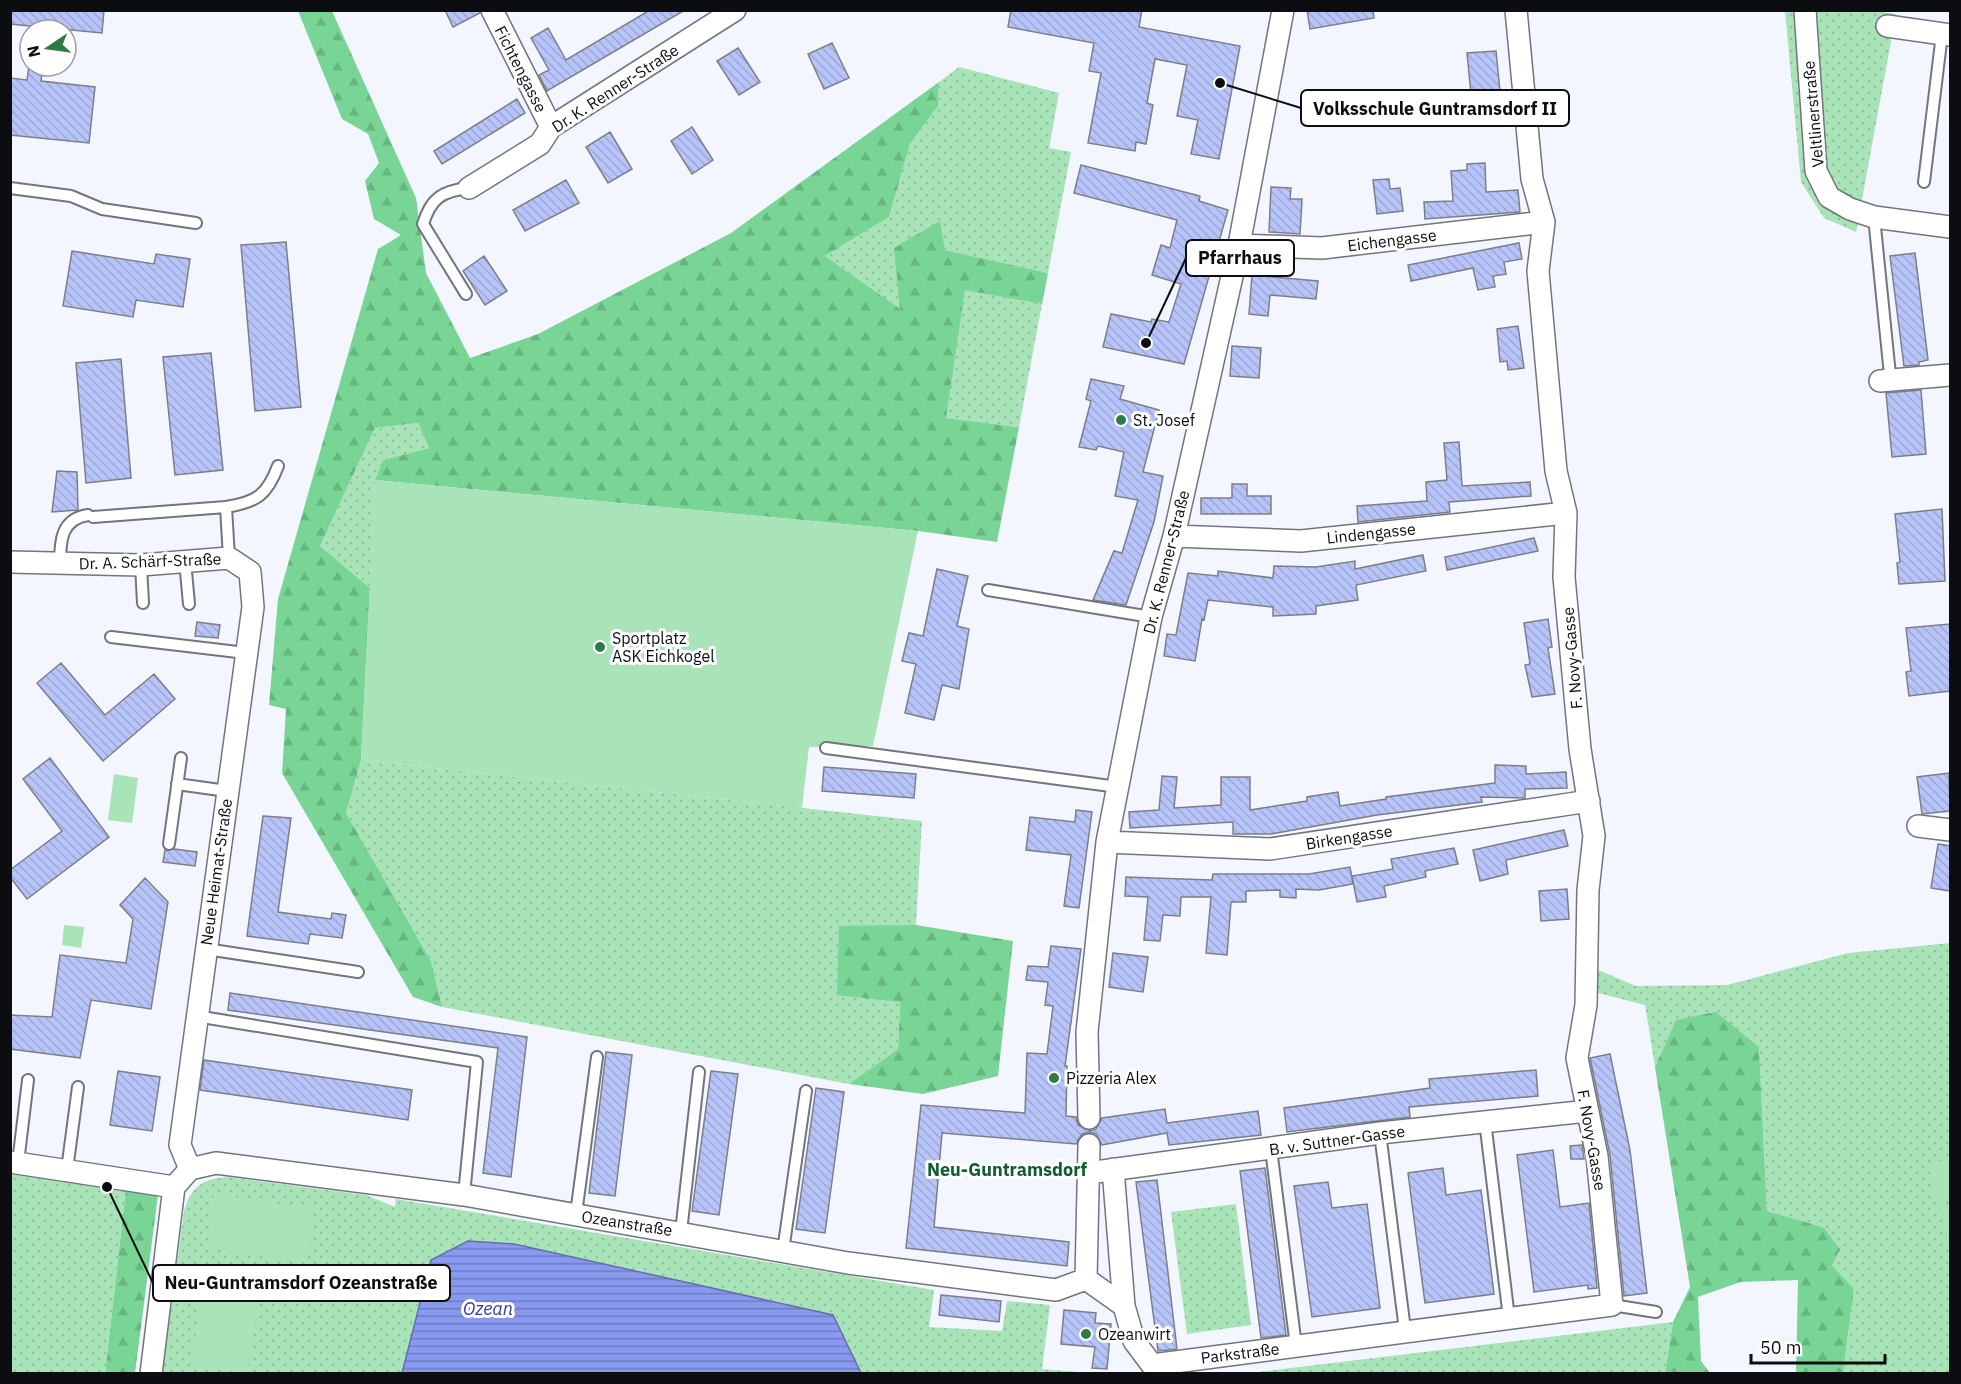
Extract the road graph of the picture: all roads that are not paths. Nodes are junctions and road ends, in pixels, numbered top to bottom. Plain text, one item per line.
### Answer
1 (492, 10) edge
2 (735, 10) edge
3 (1283, 10) edge
4 (1516, 10) edge
5 (1805, 10) edge
6 (1887, 26) dead end
7 (1946, 34) edge
8 (551, 128) junction
9 (1924, 182) dead end
10 (10, 188) edge
11 (469, 188) joint
12 (1874, 217) junction
13 (1544, 222) junction
14 (196, 223) dead end
15 (1950, 227) edge
16 (1239, 245) junction
17 (466, 294) dead end
18 (1950, 375) edge
19 (1885, 378) joint
20 (278, 466) dead end
21 (226, 507) junction
22 (1566, 513) junction
23 (1174, 536) junction
24 (229, 558) junction
25 (185, 561) junction
26 (10, 562) edge
27 (60, 564) junction
28 (141, 565) junction
29 (250, 572) joint
30 (988, 590) dead end
31 (143, 603) dead end
32 (189, 604) dead end
33 (1151, 617) junction
34 (111, 637) dead end
35 (246, 653) junction
36 (826, 748) dead end
37 (181, 758) dead end
38 (177, 784) junction
39 (1118, 787) junction
40 (227, 791) junction
41 (1589, 801) junction
42 (1918, 826) dead end
43 (1950, 830) edge
44 (1107, 842) junction
45 (169, 844) dead end
46 (206, 949) junction
47 (358, 972) dead end
48 (196, 1016) junction
49 (597, 1057) dead end
50 (699, 1072) dead end
51 (28, 1080) dead end
52 (78, 1087) dead end
53 (806, 1092) dead end
54 (1588, 1111) junction
55 (1089, 1118) dead end
56 (1485, 1121) junction
57 (1380, 1133) junction
58 (1089, 1145) dead end
59 (1271, 1149) junction
60 (14, 1162) edge
61 (190, 1169) junction
62 (1113, 1169) junction
63 (67, 1170) junction
64 (1088, 1173) junction
65 (174, 1186) junction
66 (464, 1196) junction
67 (576, 1214) junction
68 (681, 1232) junction
69 (783, 1251) junction
70 (1086, 1279) junction
71 (1612, 1305) junction
72 (1124, 1306) junction
73 (1656, 1312) dead end
74 (1509, 1318) junction
75 (1405, 1330) junction
76 (1296, 1346) junction
77 (1155, 1369) edge
78 (151, 1374) edge

1 - 8 street, Fichtengasse
2 - 8 street, Dr. K. Renner-Straße
3 - 16 street, Dr. K. Renner-Straße
4 - 13 street, F. Novy-Gasse
5 - 12 street, Veltlinerstraße
6 - 7 street
7 - 9 lane
8 - 11 street, Dr. K. Renner-Straße
10 - 14 lane
11 - 17 lane
12 - 15 street, Veltlinerstraße
12 - 19 lane
13 - 16 street, Eichengasse
13 - 22 street, F. Novy-Gasse
16 - 23 street, Dr. K. Renner-Straße
18 - 19 street
20 - 21 lane
21 - 24 lane
21 - 27 lane
22 - 23 street, Lindengasse
22 - 41 street, F. Novy-Gasse
23 - 33 street, Dr. K. Renner-Straße
24 - 25 street, Dr. A. Schärf-Straße
24 - 29 street, Dr. A. Schärf-Straße
25 - 28 street, Dr. A. Schärf-Straße
25 - 32 lane
26 - 27 street, Dr. A. Schärf-Straße
27 - 28 street, Dr. A. Schärf-Straße
28 - 31 lane
29 - 35 street, Neue Heimat-Straße
30 - 33 lane
33 - 39 street, Dr. K. Renner-Straße
34 - 35 lane
35 - 40 street, Neue Heimat-Straße
36 - 39 lane
37 - 38 lane
38 - 40 lane
38 - 45 lane
39 - 44 street, Dr. K. Renner-Straße
40 - 46 street, Neue Heimat-Straße
41 - 44 street, Birkengasse
41 - 54 street, F. Novy-Gasse
42 - 43 street
44 - 55 street, Dr. K. Renner-Straße
46 - 47 lane
46 - 48 street, Neue Heimat-Straße
48 - 61 street, Neue Heimat-Straße
48 - 66 lane
49 - 67 lane
50 - 68 lane
51 - 60 lane
52 - 63 lane
53 - 69 lane
54 - 56 street, B. v. Suttner-Gasse
54 - 71 street, F. Novy-Gasse
56 - 57 street, B. v. Suttner-Gasse
56 - 74 lane
57 - 59 street, B. v. Suttner-Gasse
57 - 75 lane
58 - 64 street
59 - 62 street, B. v. Suttner-Gasse
59 - 76 lane, Parkstraße
60 - 63 street
61 - 65 street
61 - 66 street, Ozeanstraße
62 - 64 street, B. v. Suttner-Gasse
62 - 72 street, Parkstraße
63 - 65 street
64 - 70 street
65 - 78 street
66 - 67 street, Ozeanstraße
67 - 68 street, Ozeanstraße
68 - 69 street, Ozeanstraße
69 - 70 street, Ozeanstraße
70 - 72 street
71 - 73 lane
71 - 74 street, Parkstraße
72 - 77 street, Parkstraße
74 - 75 street, Parkstraße
75 - 76 street, Parkstraße
76 - 77 street, Parkstraße

